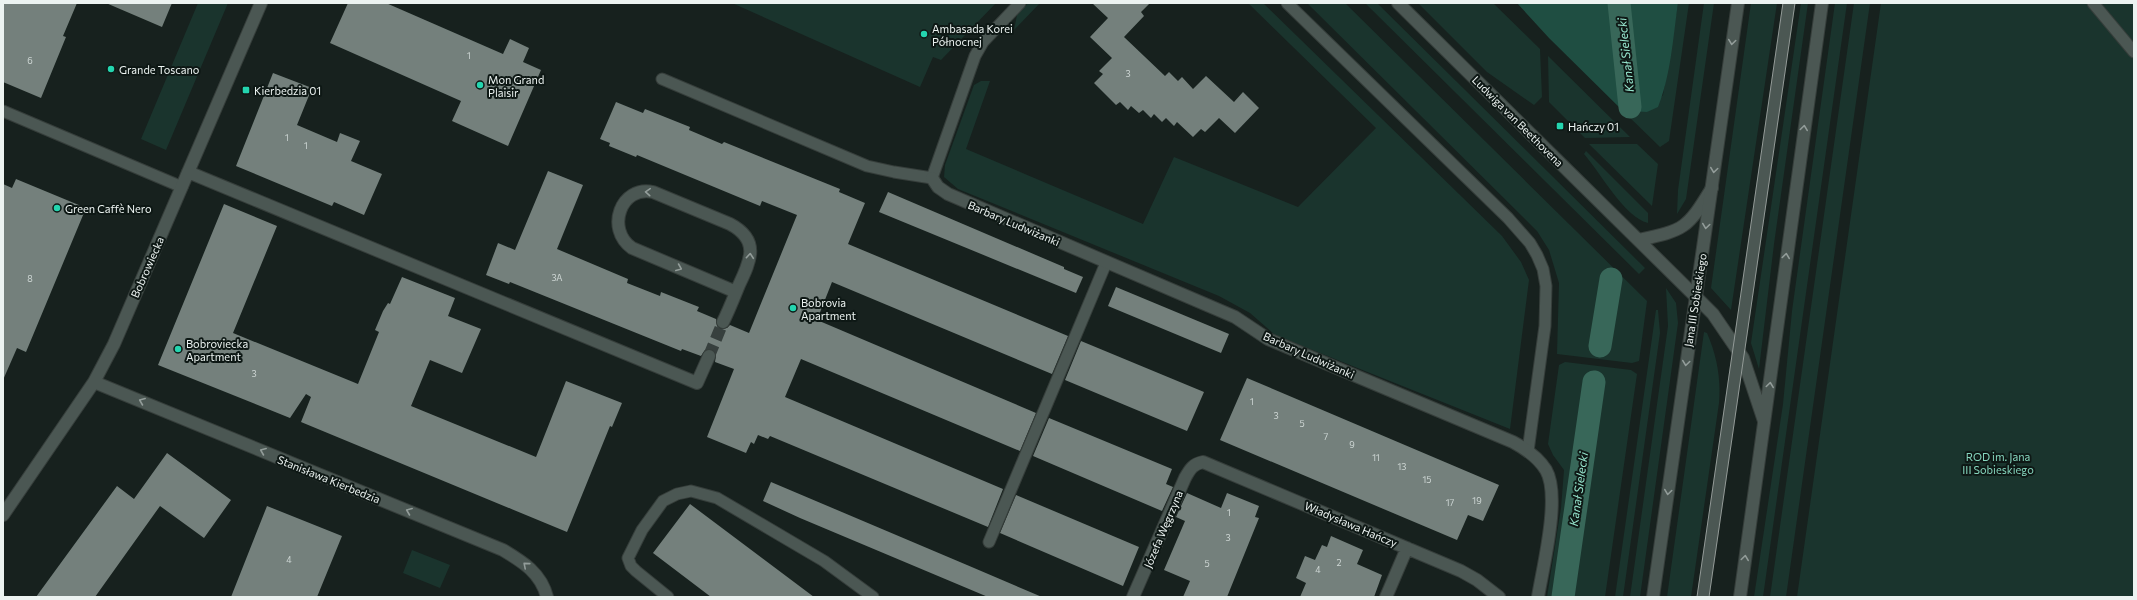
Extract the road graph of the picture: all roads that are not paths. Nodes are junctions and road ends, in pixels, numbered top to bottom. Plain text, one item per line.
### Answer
1 (261, 3) edge
2 (1020, 3) edge
3 (1287, 3) edge
4 (1398, 3) edge
5 (1738, 3) edge
6 (1789, 3) edge
7 (1822, 3) edge
8 (2093, 3) edge
9 (2134, 52) edge
10 (662, 79) dead end
11 (3, 111) edge
12 (188, 172) junction
13 (932, 178) junction
14 (182, 187) junction
15 (1712, 188) junction
16 (1638, 240) junction
17 (1106, 263) junction
18 (736, 292) junction
19 (1696, 296) junction
20 (724, 322) tunnel mouth
21 (1738, 350) junction
22 (709, 356) tunnel mouth
23 (94, 382) junction
24 (1765, 424) junction
25 (1528, 451) junction
26 (1196, 463) joint
27 (3, 515) edge
28 (989, 542) dead end
29 (1407, 548) junction
30 (547, 597) edge
31 (668, 597) edge
32 (873, 597) edge
33 (1133, 597) edge
34 (1386, 597) edge
35 (1499, 597) edge
36 (1538, 597) edge
37 (1653, 597) edge
38 (1702, 597) edge
39 (1740, 597) edge

1 - 12 street, Bobrowiecka
2 - 13 lane
3 - 25 lane
4 - 16 street, Ludwiga van Beethovena
5 -> 15 street, Jana III Sobieskiego
6 - 21 lane
24 -> 7 street
8 - 9 lane
10 - 13 lane
11 - 14 lane
12 - 14 street, Bobrowiecka
12 - 22 street
13 - 17 street, Barbary Ludwiżanki
14 - 23 street, Bobrowiecka
15 - 16 street
15 -> 19 street, Jana III Sobieskiego
16 - 19 street, Ludwiga van Beethovena
17 - 25 street, Barbary Ludwiżanki
17 - 28 lane
18 -> 18 street
18 - 20 street
19 - 21 street, Ludwiga van Beethovena
19 -> 37 street, Jana III Sobieskiego
21 - 24 street, Ludwiga van Beethovena
21 - 38 lane
23 - 27 street, Bobrowiecka
30 -> 23 street, Stanisława Kierbedzia
39 -> 24 street
25 - 36 street, Barbary Ludwiżanki
26 - 29 street, Władysława Hańczy
26 - 33 street, Józefa Węgrzyna
29 - 34 street
29 - 35 street, Władysława Hańczy
31 - 32 lane

